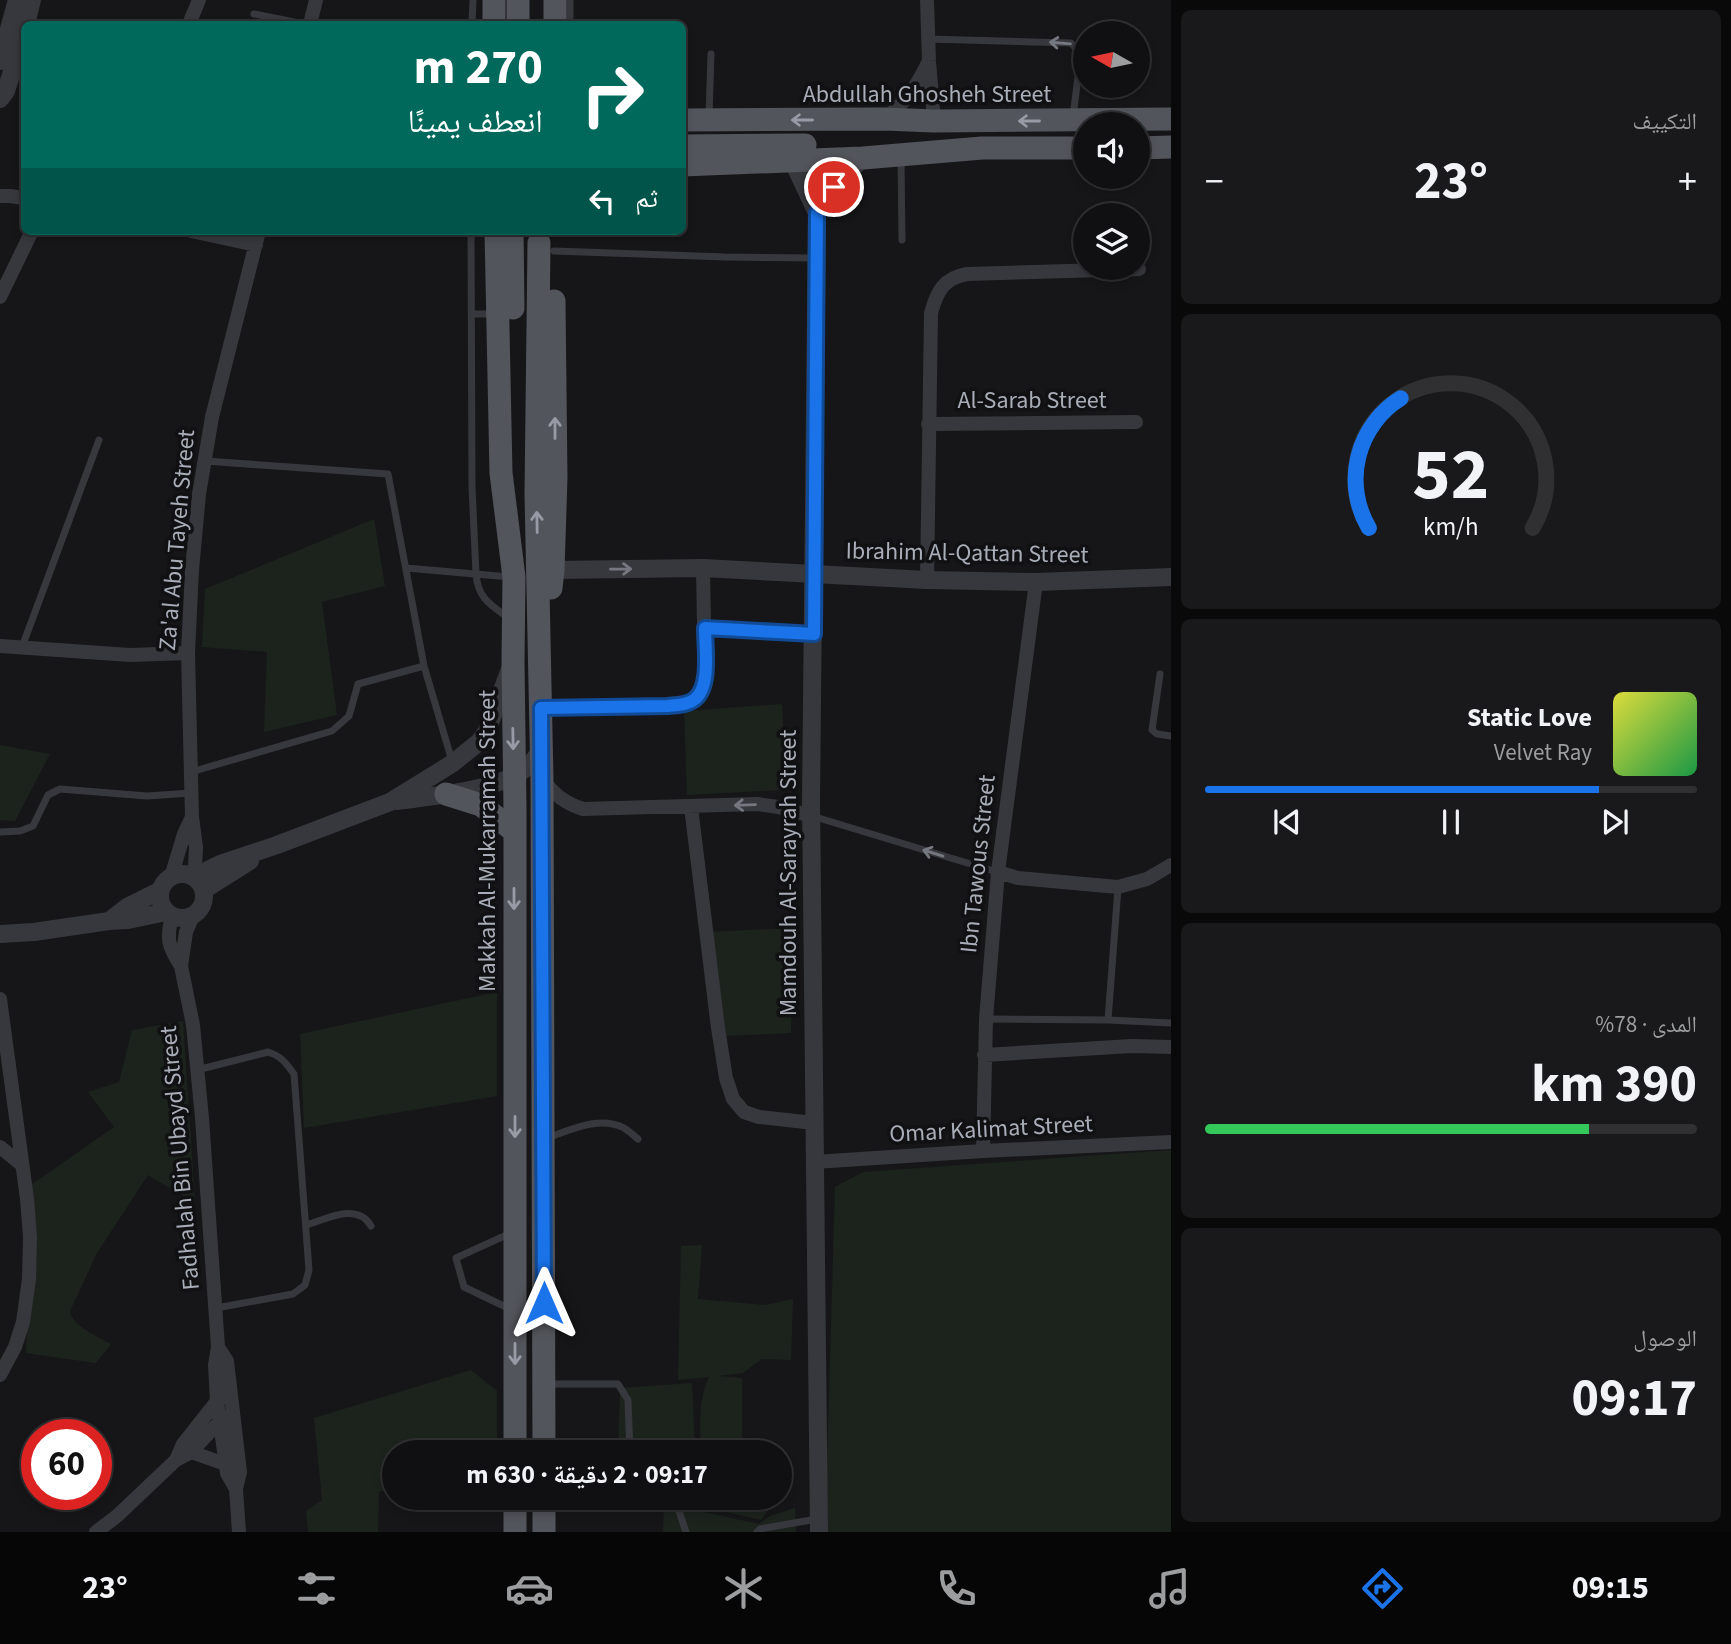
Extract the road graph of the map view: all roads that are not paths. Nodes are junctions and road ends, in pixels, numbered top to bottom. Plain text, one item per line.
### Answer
1 (17, 0) edge
2 (32, 0) edge
3 (199, 0) edge
4 (316, 0) edge
5 (472, 0) edge
6 (494, 0) edge
7 (518, 0) edge
8 (540, 0) edge
9 (555, 0) edge
10 (570, 0) edge
11 (927, 0) edge
12 (254, 14) dead end
13 (27, 21) edge
14 (190, 21) edge
15 (289, 21) edge
16 (311, 21) edge
17 (472, 21) edge
18 (494, 21) edge
19 (518, 21) edge
20 (540, 21) edge
21 (555, 21) edge
22 (570, 21) edge
23 (929, 38) junction
24 (21, 40) edge
25 (711, 54) dead end
26 (0, 61) edge
27 (929, 61) junction
28 (2, 93) edge
29 (1074, 112) edge
30 (884, 119) junction
31 (1150, 119) edge
32 (1171, 119) edge
33 (686, 120) edge
34 (708, 121) junction
35 (934, 121) junction
36 (1073, 121) edge
37 (686, 146) edge
38 (982, 148) junction
39 (1073, 148) edge
40 (1150, 148) edge
41 (1171, 148) edge
42 (901, 155) junction
43 (863, 158) junction
44 (792, 160) junction
45 (686, 165) edge
46 (817, 213) junction
47 (30, 235) edge
48 (229, 235) edge
49 (471, 235) edge
50 (496, 235) edge
51 (512, 235) edge
52 (257, 238) edge
53 (902, 240) dead end
54 (549, 242) edge
55 (818, 258) junction
56 (1073, 271) edge
57 (0, 297) edge
58 (471, 314) junction
59 (497, 314) junction
60 (1136, 422) dead end
61 (928, 424) junction
62 (99, 439) dead end
63 (204, 461) junction
64 (406, 568) junction
65 (703, 568) junction
66 (553, 570) junction
67 (814, 573) junction
68 (476, 574) junction
69 (514, 576) junction
70 (1171, 577) edge
71 (927, 580) junction
72 (1036, 582) junction
73 (513, 622) junction
74 (705, 628) junction
75 (814, 634) junction
76 (0, 646) edge
77 (22, 648) junction
78 (188, 653) junction
79 (513, 662) junction
80 (540, 664) junction
81 (424, 666) junction
82 (1160, 674) dead end
83 (541, 708) junction
84 (1171, 736) edge
85 (541, 750) junction
86 (453, 763) junction
87 (191, 772) junction
88 (514, 776) junction
89 (542, 780) junction
90 (191, 793) junction
91 (446, 794) junction
92 (390, 802) junction
93 (691, 807) junction
94 (812, 816) junction
95 (192, 817) junction
96 (514, 831) junction
97 (0, 832) edge
98 (1171, 865) edge
99 (998, 872) junction
100 (197, 881) junction
101 (166, 884) junction
102 (1118, 887) junction
103 (169, 914) junction
104 (193, 916) junction
105 (109, 921) junction
106 (0, 934) edge
107 (181, 966) junction
108 (0, 999) edge
109 (986, 1019) junction
110 (1108, 1020) junction
111 (1171, 1023) edge
112 (1171, 1047) edge
113 (984, 1055) junction
114 (197, 1070) junction
115 (814, 1123) junction
116 (543, 1139) junction
117 (638, 1139) dead end
118 (1171, 1142) edge
119 (0, 1147) edge
120 (983, 1151) junction
121 (814, 1162) junction
122 (21, 1164) junction
123 (306, 1225) junction
124 (371, 1226) dead end
125 (515, 1231) junction
126 (215, 1308) junction
127 (515, 1312) junction
128 (218, 1347) junction
129 (0, 1375) edge
130 (544, 1384) junction
131 (230, 1388) junction
132 (217, 1401) junction
133 (233, 1409) junction
134 (220, 1421) junction
135 (515, 1440) edge
136 (544, 1440) edge
137 (630, 1440) edge
138 (191, 1452) junction
139 (176, 1460) junction
140 (225, 1464) junction
141 (236, 1489) junction
142 (515, 1510) edge
143 (544, 1510) edge
144 (679, 1510) edge
145 (819, 1525) edge
146 (96, 1532) edge
147 (239, 1532) edge
148 (514, 1532) edge
149 (544, 1532) edge
150 (686, 1532) edge
151 (757, 1532) edge

1 - 26 street
2 - 13 street
3 - 14 street
4 - 16 street
5 - 17 lane
6 - 18 main road
7 - 19 main road
8 - 20 main road
9 - 21 main road
10 - 22 lane
11 - 23 street
12 - 15 lane
23 - 27 street
29 -> 23 lane
24 - 28 street
25 - 34 lane
27 - 30 street
27 - 35 street
30 -> 34 main road, Abdullah Ghosheh Street
30 - 35 main road, Abdullah Ghosheh Street
31 - 32 main road, Abdullah Ghosheh Street
33 - 34 main road, Abdullah Ghosheh Street
36 -> 35 main road, Abdullah Ghosheh Street
37 - 38 main road
38 - 39 main road
38 - 42 main road
40 - 41 main road
42 - 43 main road
42 - 53 lane
43 - 44 main road
43 - 46 street
44 - 45 main road
44 - 46 street, Mamdouh Al-Sarayrah Street
46 - 55 street, Mamdouh Al-Sarayrah Street
47 - 57 street
48 - 52 street
49 - 58 lane
50 - 59 main road, Makkah Al-Mukarramah Street
51 - 69 main road
52 - 63 street, Za'al Abu Tayeh Street
54 - 55 lane
66 -> 54 main road
80 -> 54 main road
55 - 67 street, Mamdouh Al-Sarayrah Street
56 - 61 street
58 - 59 lane
58 - 68 lane
59 - 69 main road, Makkah Al-Mukarramah Street
60 - 61 street, Al-Sarab Street
61 - 71 street
62 - 77 lane
63 - 64 lane
63 - 78 street, Za'al Abu Tayeh Street
64 - 68 lane
64 - 81 lane
66 -> 65 street, Ibrahim Al-Qattan Street
65 - 67 street, Ibrahim Al-Qattan Street
65 - 74 street
66 - 80 main road
67 - 71 street, Ibrahim Al-Qattan Street
67 - 75 street, Mamdouh Al-Sarayrah Street
68 - 69 lane
68 - 73 lane
69 - 73 main road, Makkah Al-Mukarramah Street
70 - 72 street, Ibrahim Al-Qattan Street
71 - 72 street, Ibrahim Al-Qattan Street
72 - 99 street, Ibn Tawous Street
73 - 79 main road, Makkah Al-Mukarramah Street
74 - 75 street
74 - 83 street
75 - 94 street, Mamdouh Al-Sarayrah Street
76 - 77 street
77 - 78 street
78 - 87 street, Za'al Abu Tayeh Street
79 - 86 street
79 -> 88 main road, Makkah Al-Mukarramah Street
80 - 83 main road
81 - 86 lane
81 - 87 lane
82 - 84 lane
83 - 85 main road
85 - 88 street
85 - 89 main road
86 - 92 street
87 - 90 street, Za'al Abu Tayeh Street
88 - 91 street
88 - 96 main road, Makkah Al-Mukarramah Street
89 - 93 street
89 - 116 main road
90 - 95 street, Za'al Abu Tayeh Street
90 - 97 lane
91 - 92 street
91 - 96 main road
92 - 100 street
94 -> 93 street
93 - 115 street
99 -> 94 lane
94 - 115 street, Mamdouh Al-Sarayrah Street
95 - 100 street, Za'al Abu Tayeh Street
95 - 101 street, Za'al Abu Tayeh Street
96 -> 125 main road, Makkah Al-Mukarramah Street
98 - 102 street
99 - 102 street
99 - 109 street, Ibn Tawous Street
100 - 101 street
100 - 104 street
101 - 103 street
101 - 105 street
102 - 110 lane
103 - 104 street
103 - 105 street
103 - 107 street, Fadhalah Bin Ubayd Street
104 - 107 street, Fadhalah Bin Ubayd Street
105 - 106 street
107 - 114 street, Fadhalah Bin Ubayd Street
108 - 122 street
109 - 110 lane
109 - 113 street, Ibn Tawous Street
110 - 111 lane
112 - 113 street
113 - 120 street, Ibn Tawous Street
114 - 123 lane
114 - 126 street, Fadhalah Bin Ubayd Street
115 - 121 street, Mamdouh Al-Sarayrah Street
116 - 117 lane
116 - 130 main road
118 - 120 street, Omar Kalimat Street
119 - 122 street
120 - 121 street, Omar Kalimat Street
121 - 145 street, Mamdouh Al-Sarayrah Street
122 - 129 street
123 - 124 lane
123 - 126 lane
125 - 127 main road, Makkah Al-Mukarramah Street
125 - 127 lane
126 - 128 street, Fadhalah Bin Ubayd Street
127 -> 135 main road, Makkah Al-Mukarramah Street
128 - 131 street, Fadhalah Bin Ubayd Street
128 - 132 street, Fadhalah Bin Ubayd Street
130 - 136 main road
130 - 137 lane
131 - 132 street
131 - 133 street, Fadhalah Bin Ubayd Street
132 - 134 street, Fadhalah Bin Ubayd Street
132 - 139 street
133 - 134 street
133 - 141 street, Fadhalah Bin Ubayd Street
134 - 138 street
134 - 140 street, Fadhalah Bin Ubayd Street
138 - 139 street
138 - 140 street
139 - 146 street
140 - 141 street, Fadhalah Bin Ubayd Street
141 - 147 street, Fadhalah Bin Ubayd Street
142 - 148 main road
143 - 149 main road
144 - 150 lane
145 - 151 lane

